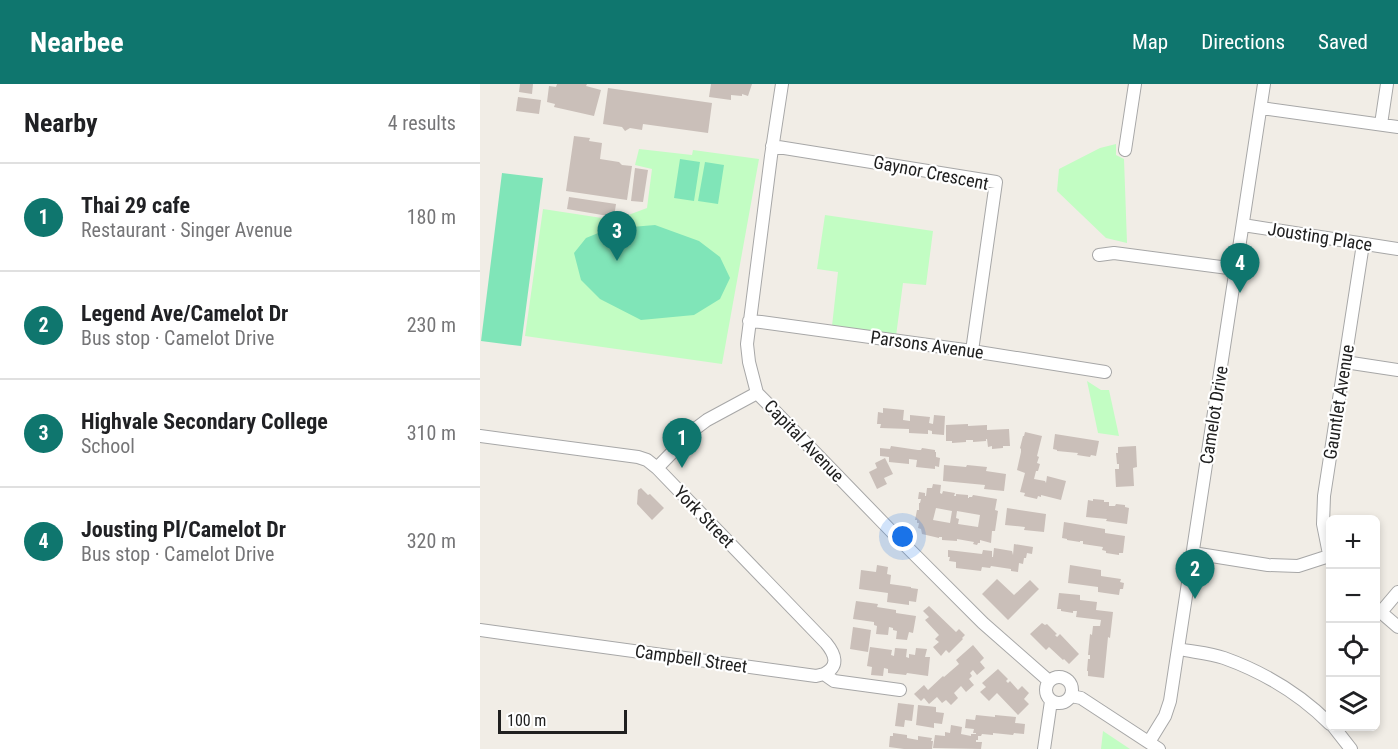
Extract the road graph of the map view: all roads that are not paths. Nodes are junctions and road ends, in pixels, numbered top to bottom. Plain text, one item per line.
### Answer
1 (782, 84) edge
2 (1135, 84) edge
3 (1264, 84) edge
4 (1387, 84) edge
5 (1261, 108) junction
6 (1380, 124) junction
7 (1398, 127) edge
8 (772, 146) junction
9 (1125, 150) dead end
10 (1243, 225) junction
11 (1363, 244) junction
12 (1398, 249) edge
13 (1099, 255) dead end
14 (1236, 269) junction
15 (749, 321) junction
16 (972, 351) junction
17 (1345, 362) junction
18 (1398, 370) edge
19 (1104, 372) dead end
20 (757, 393) junction
21 (480, 436) edge
22 (657, 468) junction
23 (1326, 539) edge
24 (1193, 553) junction
25 (1326, 559) edge
26 (1398, 592) edge
27 (1380, 608) edge
28 (1380, 612) edge
29 (1398, 627) edge
30 (480, 630) edge
31 (1179, 649) junction
32 (824, 674) junction
33 (1049, 681) junction
34 (900, 690) dead end
35 (1071, 696) junction
36 (1051, 701) junction
37 (1326, 720) edge
38 (1337, 731) edge
39 (1154, 746) edge
40 (1044, 749) edge
41 (1351, 749) edge

1 - 8 street, Capital Avenue
2 - 9 street
3 - 5 street, Camelot Drive
4 - 6 street
5 - 6 street
5 - 10 street, Camelot Drive
6 - 7 street
8 - 15 street, Capital Avenue
8 - 16 street, Gaynor Crescent
10 - 11 street, Jousting Place
10 - 14 street, Camelot Drive
11 - 12 street, Jousting Place
11 - 17 street, Gauntlet Avenue
13 - 14 street
14 - 24 street, Camelot Drive
15 - 16 street, Parsons Avenue
15 - 20 street, Capital Avenue
16 - 19 street, Parsons Avenue
17 - 18 street
17 - 23 street, Gauntlet Avenue
20 - 22 street
20 - 33 street, Capital Avenue
21 - 22 street, York Street
22 - 32 street, York Street
24 - 25 street
24 - 31 street, Camelot Drive
26 - 27 street
28 - 29 street
30 - 32 street, Campbell Street
31 - 37 street
31 - 39 street, Camelot Drive
32 - 34 street, Campbell Street
33 - 35 street
33 - 36 street
35 - 36 street
35 - 39 street
36 - 40 street
38 - 41 street

